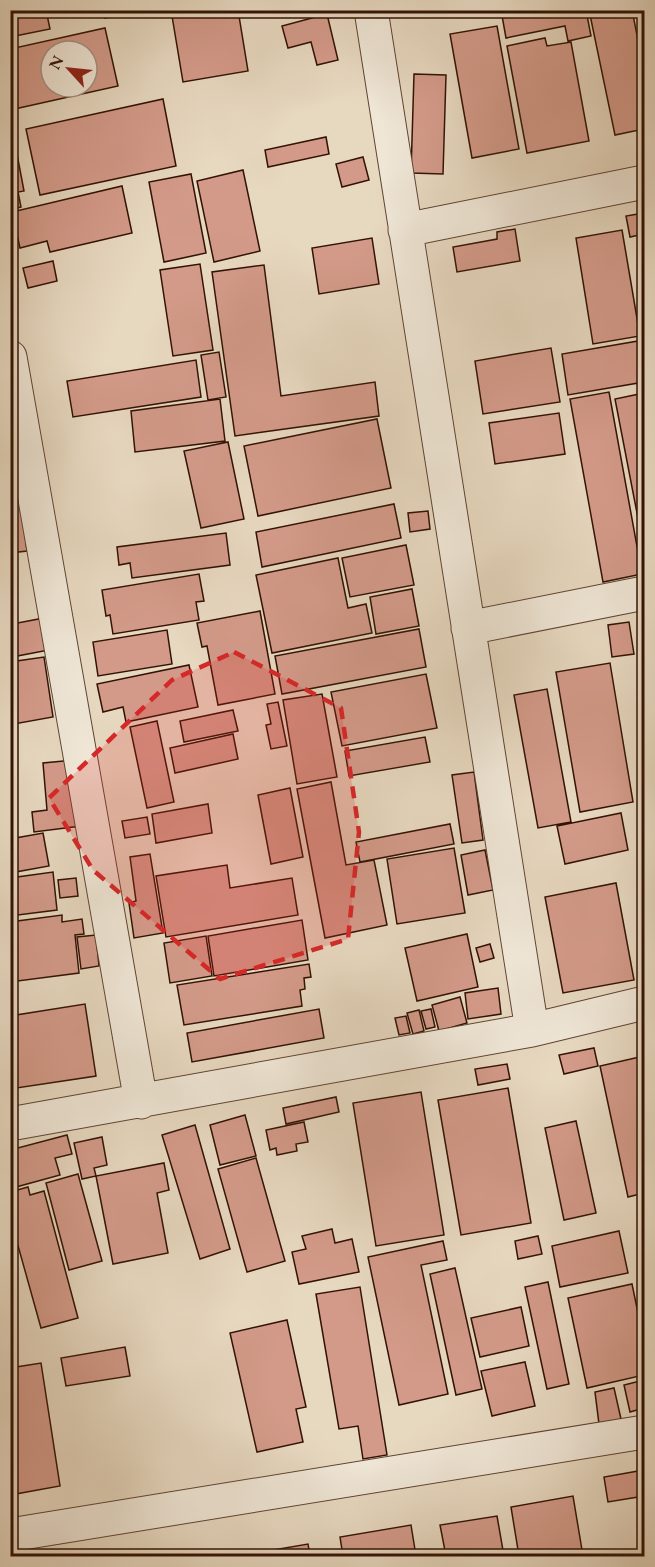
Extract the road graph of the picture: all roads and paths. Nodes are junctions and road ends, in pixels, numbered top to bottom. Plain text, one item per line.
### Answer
1 (371, 10) edge
2 (645, 182) edge
3 (405, 230) junction
4 (10, 357) edge
5 (645, 593) edge
6 (468, 628) junction
7 (645, 1003) edge
8 (532, 1030) junction
9 (141, 1102) junction
10 (10, 1124) edge
11 (645, 1432) edge
12 (10, 1535) edge

1 - 3 street
2 - 3 street
3 - 6 street
4 - 9 street
5 - 6 street
6 - 8 street
7 - 8 street
8 - 9 street
9 - 10 street
11 - 12 street

